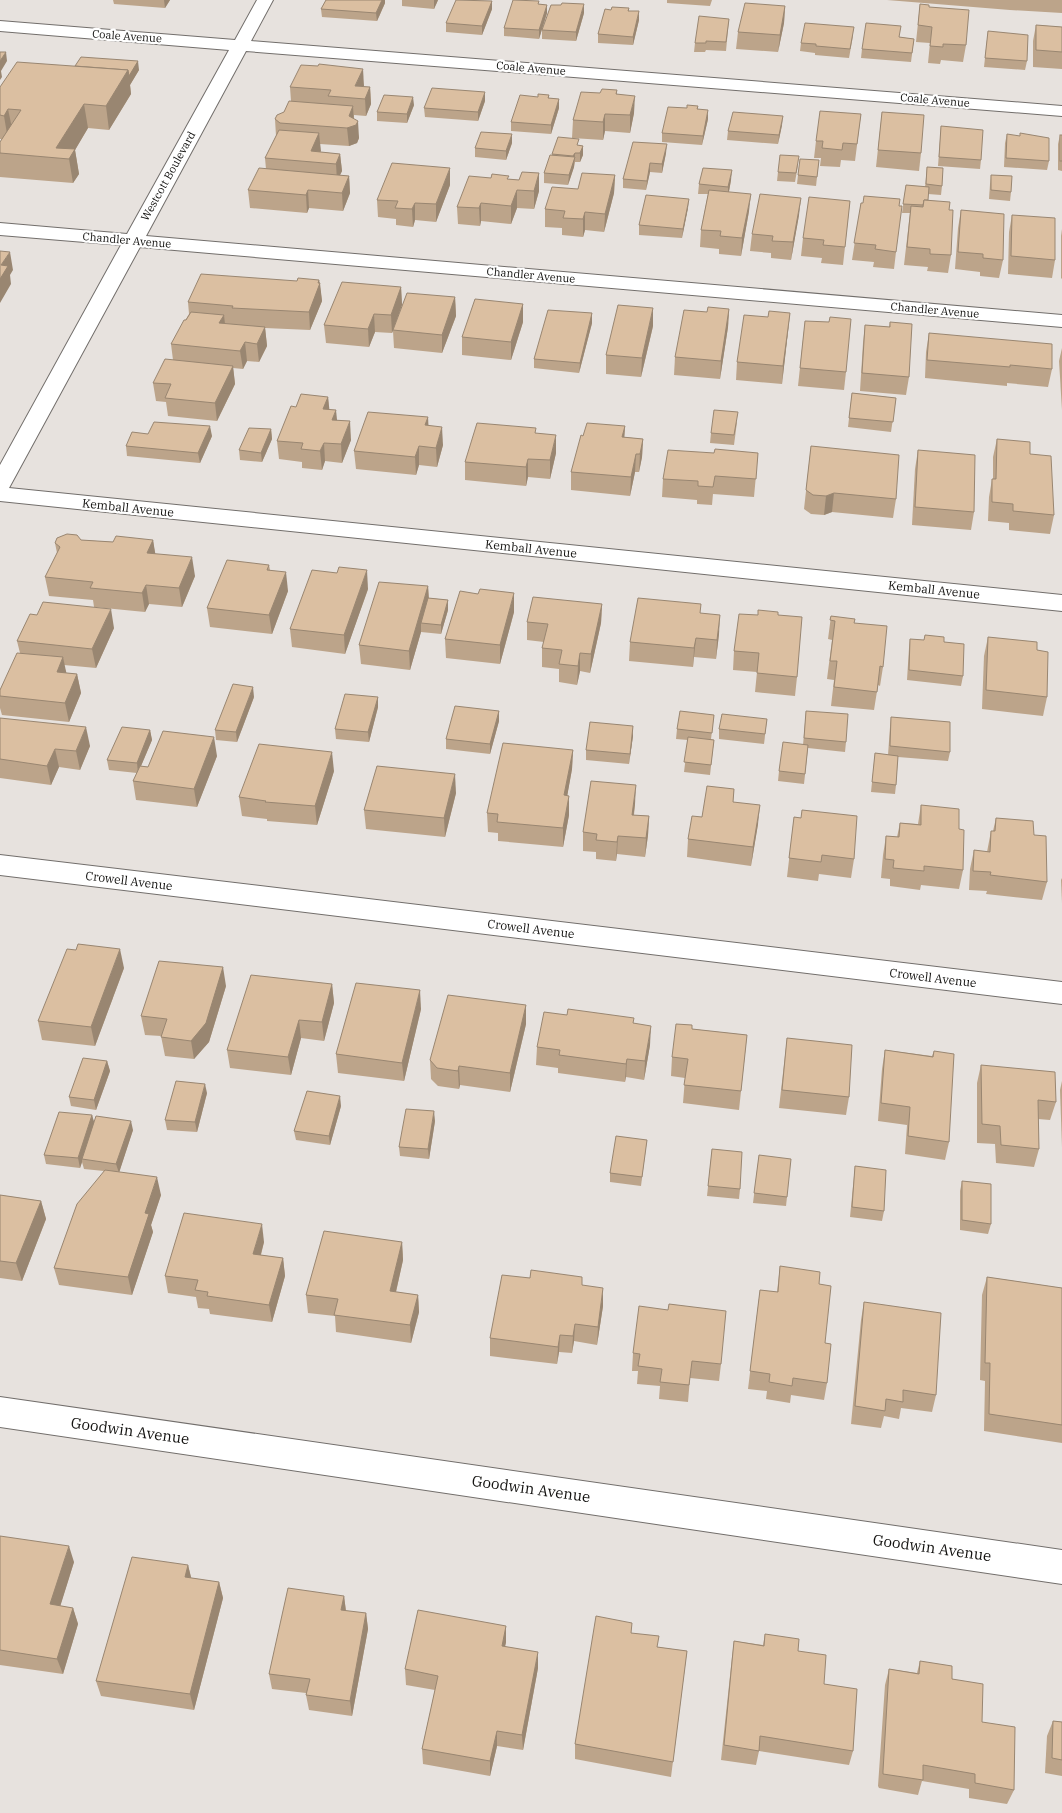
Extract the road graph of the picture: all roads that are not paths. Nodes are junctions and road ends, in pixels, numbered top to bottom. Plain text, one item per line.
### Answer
1 (264, 0) edge
2 (0, 26) edge
3 (240, 44) junction
4 (1062, 111) edge
5 (0, 229) edge
6 (133, 241) junction
7 (1062, 321) edge
8 (0, 485) edge
9 (0, 494) edge
10 (1062, 603) edge
11 (0, 865) edge
12 (1062, 993) edge
13 (0, 1412) edge
14 (1062, 1567) edge

1 - 3 street, Westcott Boulevard
2 - 3 street, Coale Avenue
3 - 4 street, Coale Avenue
3 - 6 street, Westcott Boulevard
5 - 6 street, Chandler Avenue
6 - 7 street, Chandler Avenue
6 - 8 street, Westcott Boulevard
9 - 10 street, Kemball Avenue
11 - 12 street, Crowell Avenue
13 - 14 street, Goodwin Avenue

